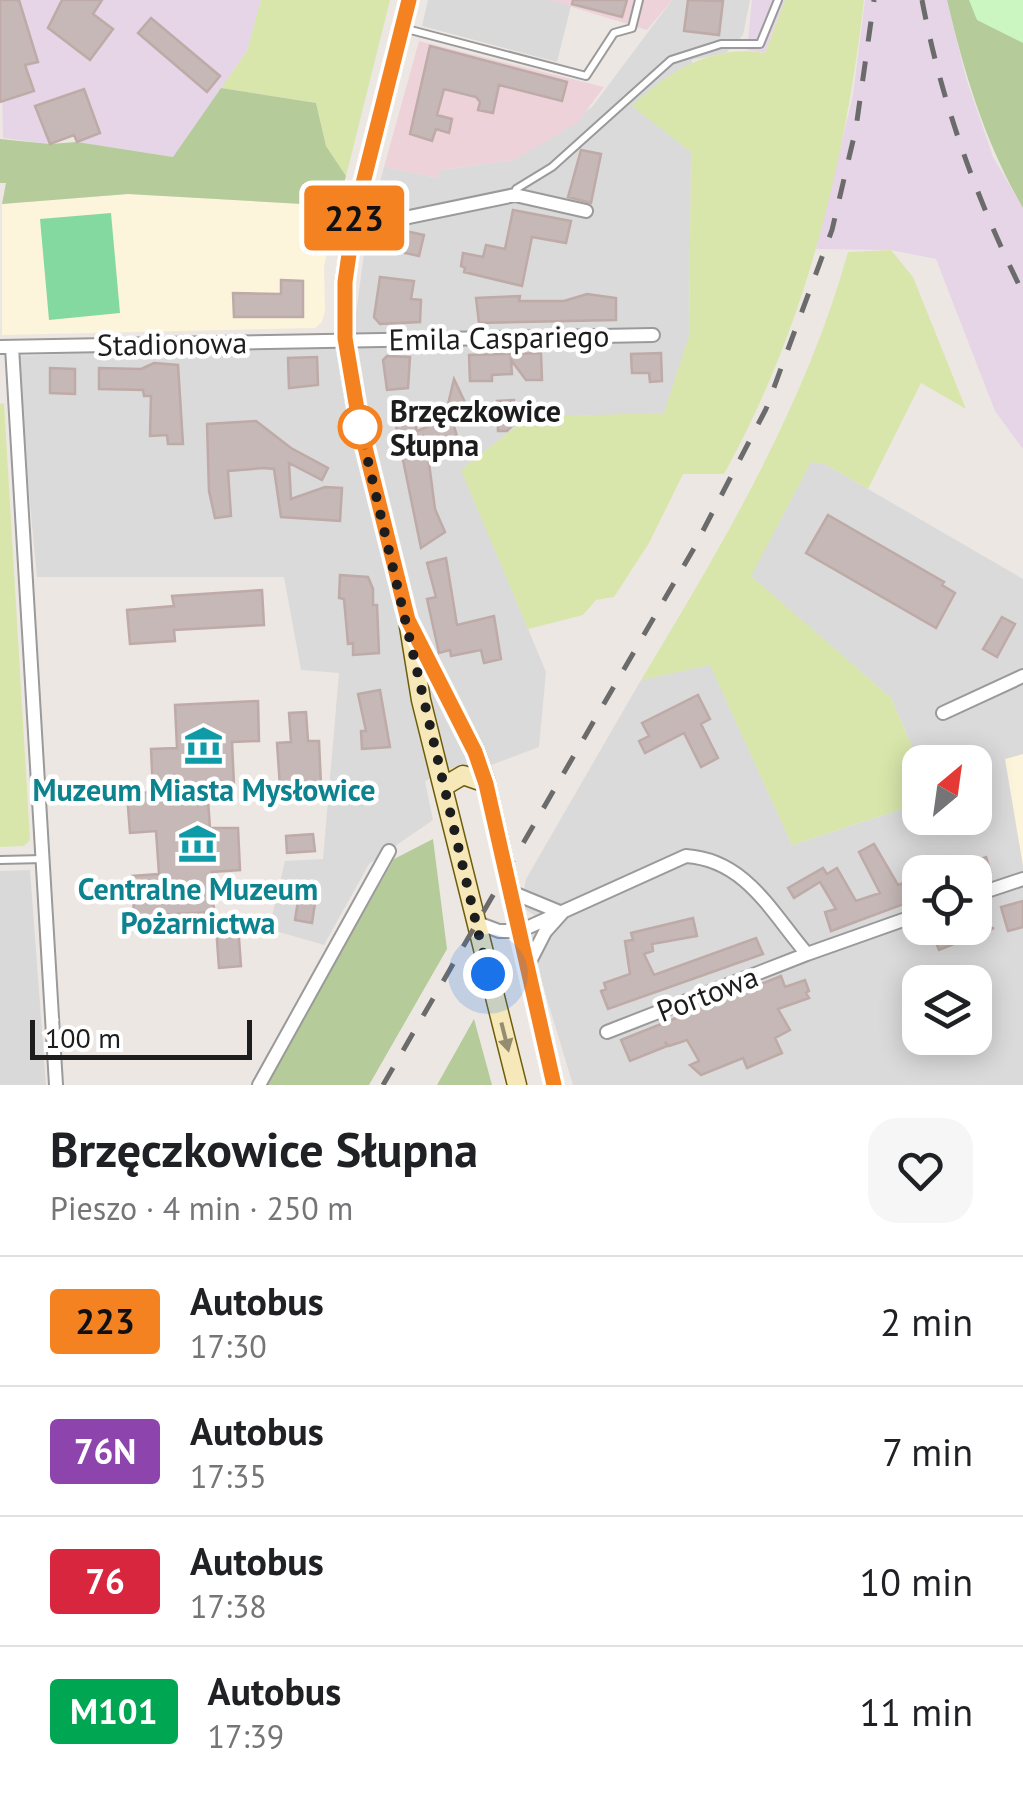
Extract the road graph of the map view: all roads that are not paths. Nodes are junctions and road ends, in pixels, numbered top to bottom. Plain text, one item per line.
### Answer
1 (409, 0) edge
2 (639, 0) edge
3 (778, 0) edge
4 (402, 28) junction
5 (515, 195) junction
6 (586, 210) dead end
7 (354, 219) junction
8 (652, 335) dead end
9 (345, 338) junction
10 (6, 347) edge
11 (408, 620) junction
12 (1023, 676) edge
13 (943, 713) dead end
14 (486, 784) junction
15 (443, 788) junction
16 (389, 851) dead end
17 (45, 859) junction
18 (0, 860) edge
19 (1023, 879) edge
20 (992, 889) edge
21 (511, 892) junction
22 (562, 913) junction
23 (902, 920) edge
24 (474, 922) junction
25 (520, 931) junction
26 (807, 954) junction
27 (527, 967) junction
28 (606, 1032) dead end
29 (56, 1085) edge
30 (259, 1085) edge
31 (518, 1085) edge
32 (554, 1085) edge

1 - 4 main road
2 - 4 lane
3 - 5 lane
4 - 7 main road
5 - 6 street
5 - 7 street
7 - 9 main road
8 - 9 street, Emila Caspariego
9 - 10 street, Stadionowa
9 - 11 main road
10 - 17 street
11 - 14 main road
11 - 15 main road
12 - 13 street
14 - 15 main road
14 - 21 main road
15 - 24 main road
16 - 30 street
17 - 18 lane
17 - 29 street
19 - 20 street
21 - 22 street
21 - 25 main road
22 - 25 street
22 - 26 street
22 - 27 street
23 - 26 street, Portowa
24 - 25 street
24 -> 31 main road
25 - 27 main road
26 - 28 street, Portowa
27 - 32 main road

